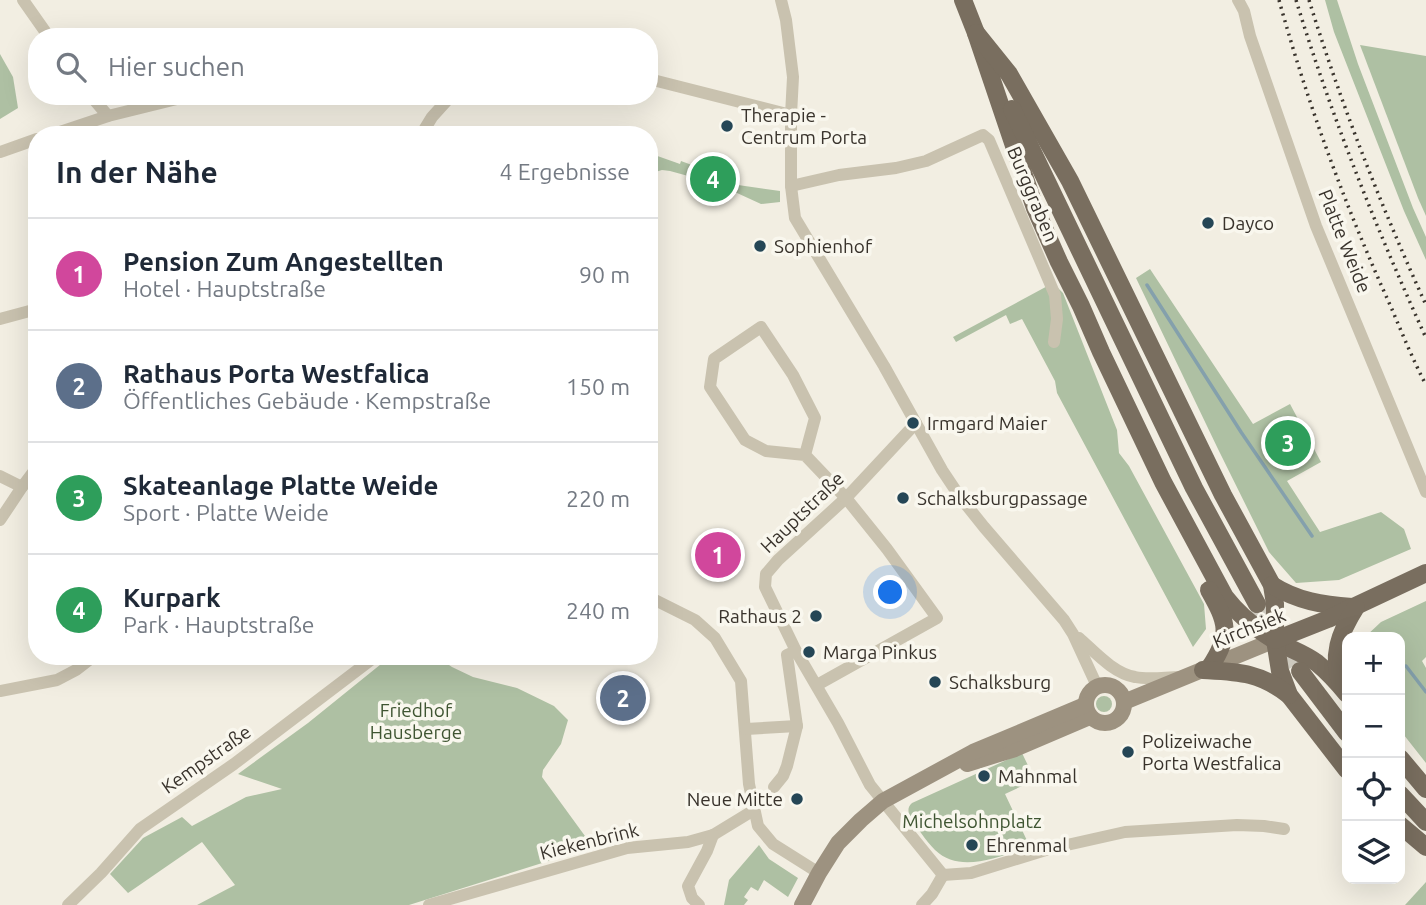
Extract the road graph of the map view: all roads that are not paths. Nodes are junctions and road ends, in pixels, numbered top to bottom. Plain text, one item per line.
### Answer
1 (23, 0) edge
2 (781, 0) edge
3 (962, 0) edge
4 (1238, 0) edge
5 (43, 28) edge
6 (976, 33) junction
7 (658, 81) edge
8 (99, 105) edge
9 (153, 105) edge
10 (443, 105) edge
11 (791, 115) junction
12 (108, 116) junction
13 (78, 126) edge
14 (426, 126) edge
15 (28, 142) edge
16 (0, 152) edge
17 (791, 186) junction
18 (28, 311) edge
19 (0, 319) edge
20 (1054, 342) dead end
21 (916, 423) junction
22 (805, 455) junction
23 (0, 476) edge
24 (28, 479) edge
25 (22, 487) junction
26 (1426, 492) edge
27 (846, 498) junction
28 (0, 520) edge
29 (1188, 531) junction
30 (1426, 573) edge
31 (1272, 585) junction
32 (658, 602) edge
33 (1257, 604) tunnel mouth
34 (1356, 607) junction
35 (1343, 632) edge
36 (1073, 634) junction
37 (1342, 634) edge
38 (1275, 640) junction
39 (796, 651) junction
40 (82, 665) edge
41 (364, 665) edge
42 (1200, 671) junction
43 (1300, 671) tunnel mouth
44 (1342, 683) edge
45 (817, 685) junction
46 (1097, 686) junction
47 (1342, 689) edge
48 (0, 691) edge
49 (1289, 695) junction
50 (1124, 702) junction
51 (1088, 711) junction
52 (797, 726) junction
53 (1342, 726) edge
54 (746, 729) junction
55 (1342, 764) edge
56 (1405, 764) edge
57 (774, 787) dead end
58 (1426, 789) edge
59 (1405, 799) edge
60 (883, 802) junction
61 (754, 810) junction
62 (1426, 822) edge
63 (1284, 829) dead end
64 (1405, 829) edge
65 (713, 835) junction
66 (1426, 846) edge
67 (819, 873) junction
68 (943, 875) junction
69 (68, 905) edge
70 (429, 905) edge
71 (699, 905) edge
72 (802, 905) edge
73 (922, 905) edge

1 - 5 street
2 - 11 street
3 - 6 main road
4 - 26 street, Platte Weide
6 - 29 main road
6 - 31 main road
6 - 33 main road
7 - 11 street
8 - 12 street
9 - 12 street
10 - 14 street
11 - 17 street
12 - 13 street
15 - 16 street
17 - 20 street, Burggraben
17 - 21 street
18 - 19 street
21 - 27 street, Hauptstraße
21 - 36 street
22 - 22 street
22 - 27 street
23 - 25 street
24 - 25 street
25 - 28 street
27 - 39 street, Hauptstraße
27 - 45 street
29 - 38 main road
29 - 42 main road
30 - 34 main road, Kirchsiek
31 - 34 main road
31 - 38 main road
32 - 54 street
34 - 35 main road
34 - 38 main road, Kirchsiek
36 - 42 street
36 - 46 street
37 - 44 main road
38 - 42 main road, Kirchsiek
38 - 47 main road
38 - 49 main road
39 - 45 street, Hauptstraße
39 - 52 street
40 - 48 street
41 - 69 street, Kempstraße
42 - 49 main road
42 - 50 main road, Kirchsiek
43 - 53 main road
45 - 60 street, Hauptstraße
46 - 50 main road
46 - 51 main road
49 - 55 main road
50 - 51 main road
51 - 60 main road
52 - 54 street
52 - 57 street
54 - 61 street
56 - 58 main road
59 - 62 main road
60 - 67 main road
60 - 68 street, Hauptstraße
61 - 65 street, Kiekenbrink
61 - 67 street
63 - 68 street
64 - 66 main road
65 - 70 street, Kiekenbrink
65 - 71 street
67 - 72 main road
68 - 73 street

